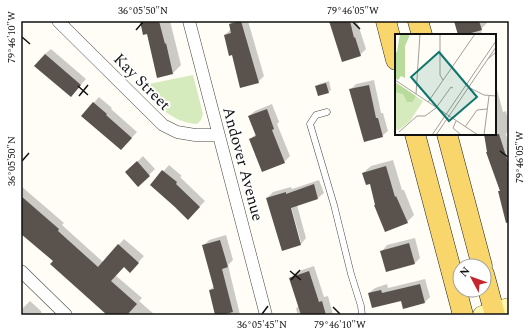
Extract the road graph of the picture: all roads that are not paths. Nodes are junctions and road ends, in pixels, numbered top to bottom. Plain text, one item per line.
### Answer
1 (58, 21) edge
2 (189, 21) edge
3 (386, 21) edge
4 (418, 21) edge
5 (422, 34) edge
6 (395, 56) edge
7 (327, 112) dead end
8 (218, 135) junction
9 (415, 135) edge
10 (447, 135) edge
11 (480, 258) edge
12 (21, 271) edge
13 (491, 298) edge
14 (495, 312) edge
15 (61, 313) edge
16 (266, 315) edge
17 (362, 315) edge
18 (462, 315) edge

1 - 8 street, Kay Street
2 - 8 street, Andover Avenue
3 - 6 main road
4 - 5 main road
7 - 17 lane
8 - 16 street, Andover Avenue
9 - 18 main road
10 - 11 main road
12 - 15 street
13 - 14 main road

